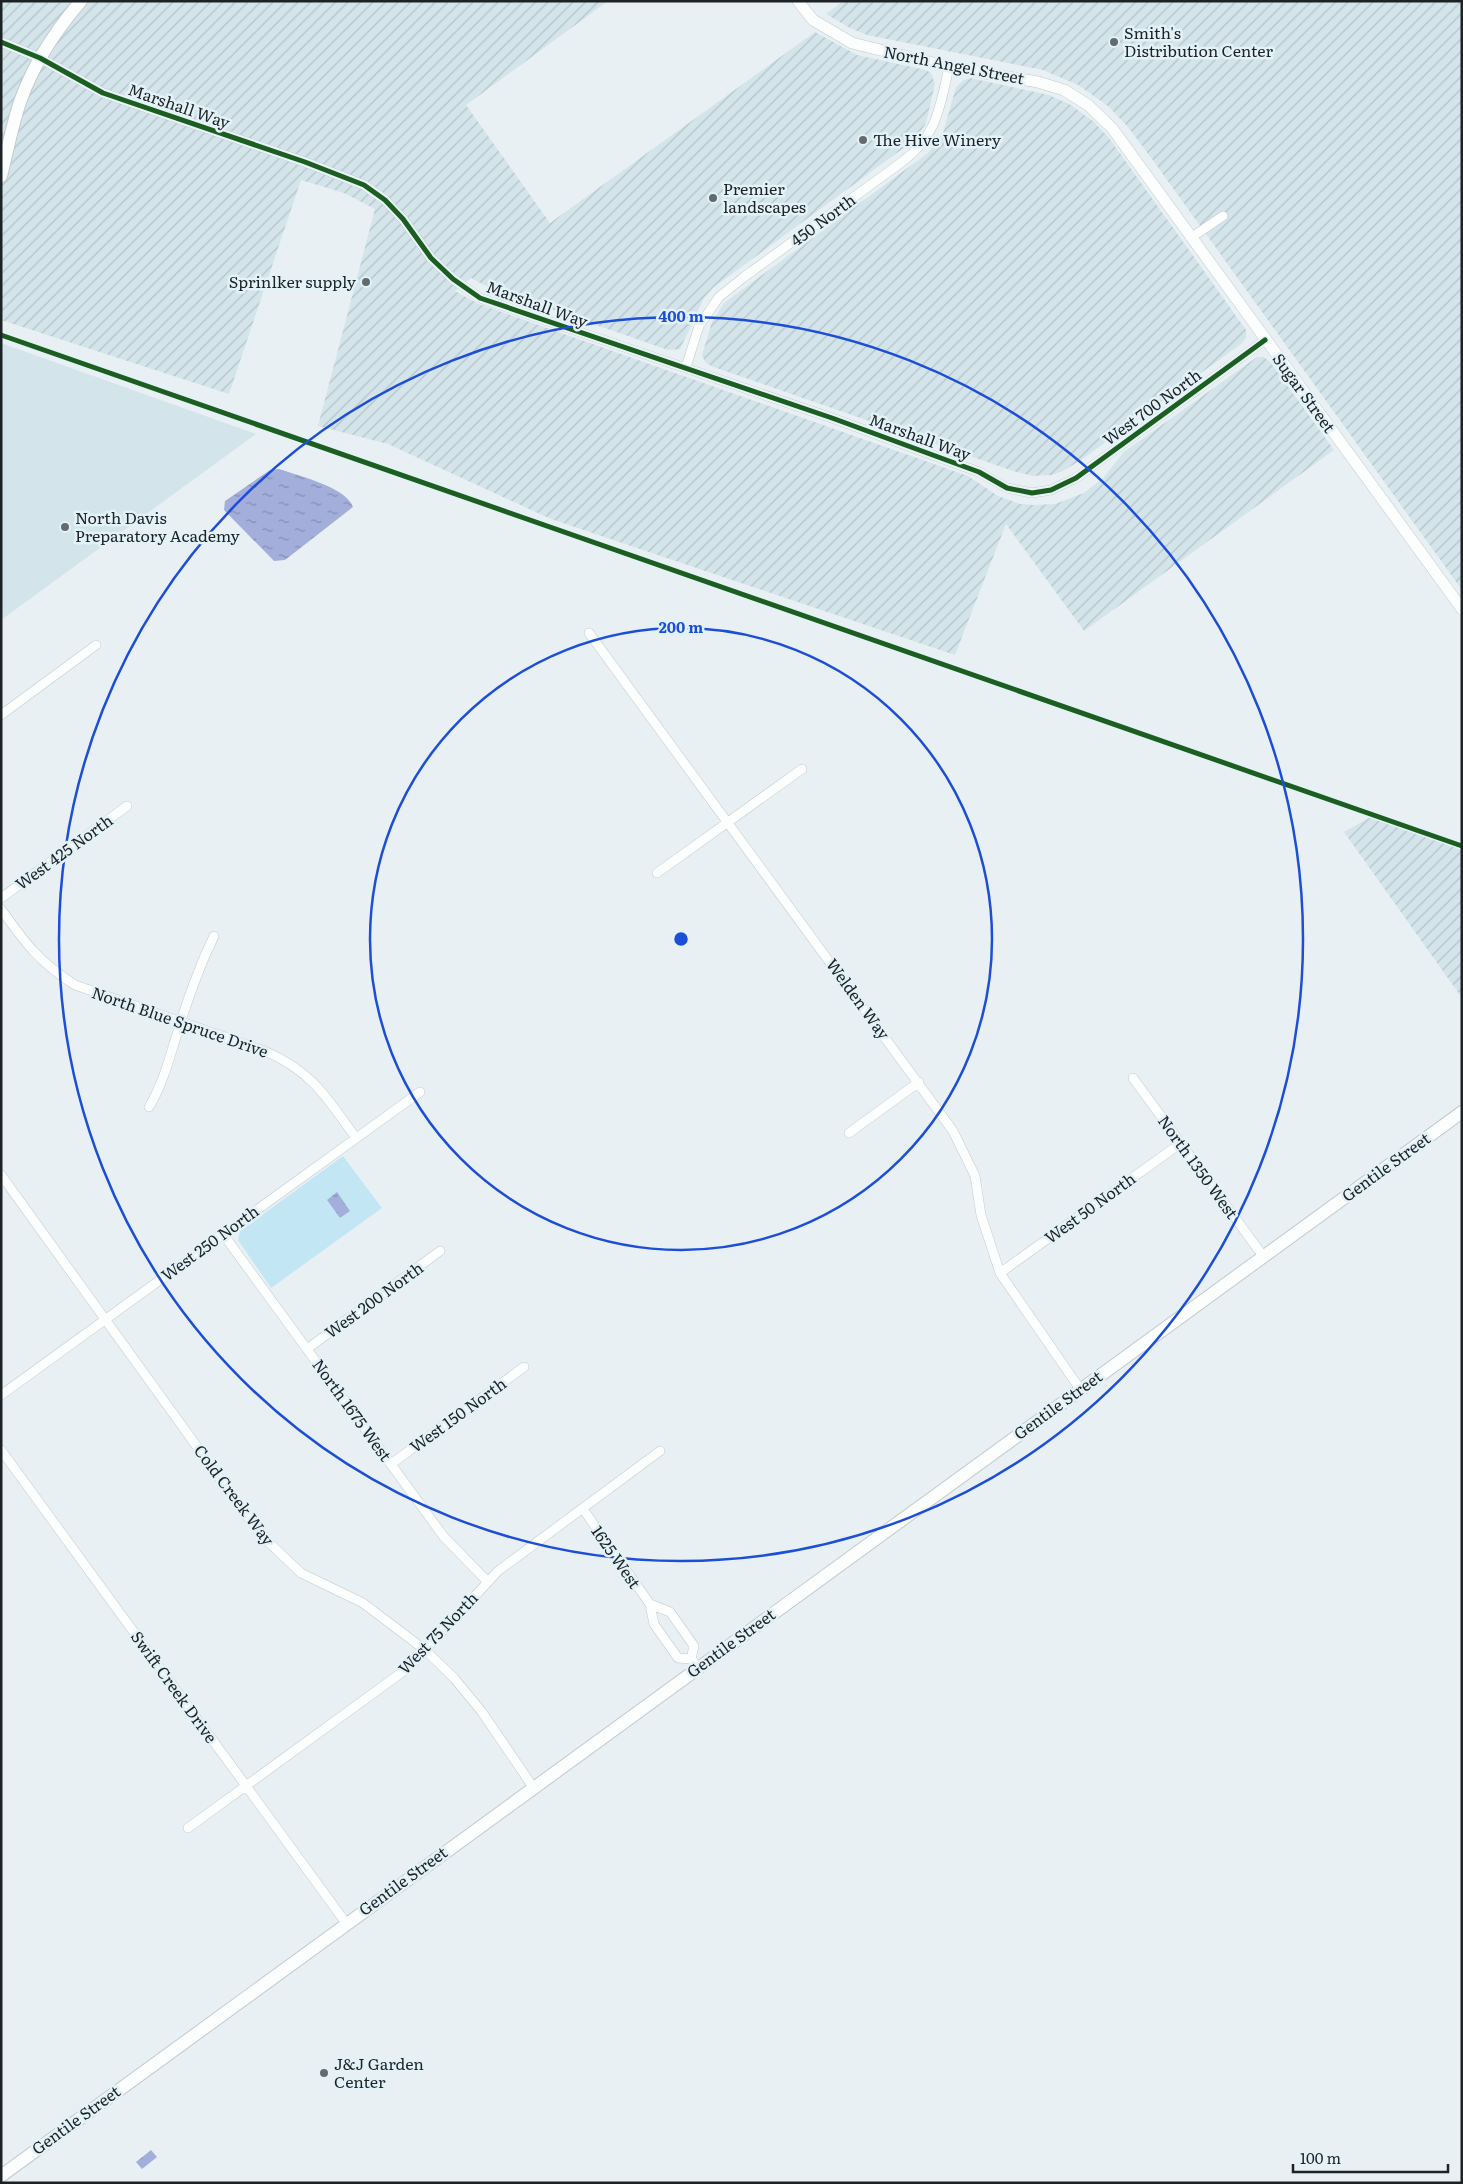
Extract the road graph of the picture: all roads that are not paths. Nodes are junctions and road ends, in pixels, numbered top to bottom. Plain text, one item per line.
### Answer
1 (81, 1) edge
2 (798, 1) edge
3 (1, 42) edge
4 (40, 58) junction
5 (949, 67) junction
6 (1112, 128) joint
7 (1, 176) edge
8 (1223, 216) dead end
9 (1192, 237) junction
10 (1265, 340) junction
11 (686, 367) junction
12 (1051, 490) joint
13 (1462, 609) edge
14 (589, 633) dead end
15 (96, 645) dead end
16 (1, 714) edge
17 (802, 769) dead end
18 (127, 806) dead end
19 (728, 822) junction
20 (657, 873) dead end
21 (1, 898) edge
22 (1, 909) edge
23 (214, 936) dead end
24 (180, 1022) junction
25 (1133, 1078) dead end
26 (919, 1082) junction
27 (420, 1092) dead end
28 (149, 1106) dead end
29 (1462, 1112) edge
30 (849, 1132) dead end
31 (356, 1138) junction
32 (1181, 1143) junction
33 (1, 1175) edge
34 (223, 1234) junction
35 (440, 1251) dead end
36 (1263, 1256) junction
37 (1000, 1273) junction
38 (104, 1320) junction
39 (308, 1349) junction
40 (524, 1367) dead end
41 (1080, 1388) junction
42 (1, 1395) edge
43 (1, 1450) edge
44 (660, 1452) dead end
45 (391, 1464) junction
46 (582, 1509) junction
47 (487, 1581) junction
48 (650, 1604) junction
49 (425, 1650) junction
50 (694, 1663) junction
51 (246, 1786) junction
52 (533, 1787) junction
53 (188, 1828) dead end
54 (346, 1924) junction
55 (1, 2176) edge

1 - 4 main road
2 - 5 street, North Angel Street
3 - 4 street, Marshall Way
4 - 7 main road
4 - 11 street, Marshall Way
5 - 6 street, North Angel Street
5 - 11 street, 450 North
6 - 9 street, Sugar Street
8 - 9 street
9 - 10 street, Sugar Street
10 - 12 street, West 700 North
10 - 13 street, Sugar Street
11 - 12 street, Marshall Way
14 - 19 street, Welden Way
15 - 16 street
17 - 19 street
18 - 21 street, West 425 North
19 - 20 street
19 - 26 street, Welden Way
22 - 24 street, North Blue Spruce Drive
23 - 24 street
24 - 28 street
24 - 31 street, North Blue Spruce Drive
25 - 32 street, North 1350 West
26 - 30 street
26 - 37 street, Welden Way
27 - 31 street, West 250 North
29 - 36 main road, Gentile Street
31 - 34 street, West 250 North
32 - 36 street, North 1350 West
32 - 37 street, West 50 North
33 - 38 street, Cold Creek Way
34 - 38 street, West 250 North
34 - 39 street, North 1675 West
35 - 39 street, West 200 North
36 - 41 main road, Gentile Street
37 - 41 street, Welden Way
38 - 42 street, West 250 North
38 - 49 street, Cold Creek Way
39 - 45 street, North 1675 West
40 - 45 street, West 150 North
41 - 50 main road, Gentile Street
43 - 51 street, Swift Creek Drive
44 - 46 street, West 75 North
45 - 47 street, North 1675 West
46 - 47 street, West 75 North
46 - 48 street, 1625 West
47 - 49 street, West 75 North
48 - 50 street, 1625 West
48 - 50 street, 1625 West
49 - 51 street, West 75 North
49 - 52 street, Cold Creek Way
50 - 52 main road, Gentile Street
51 - 53 street, West 75 North
51 - 54 street, Swift Creek Drive
52 - 54 main road, Gentile Street
54 - 55 main road, Gentile Street

